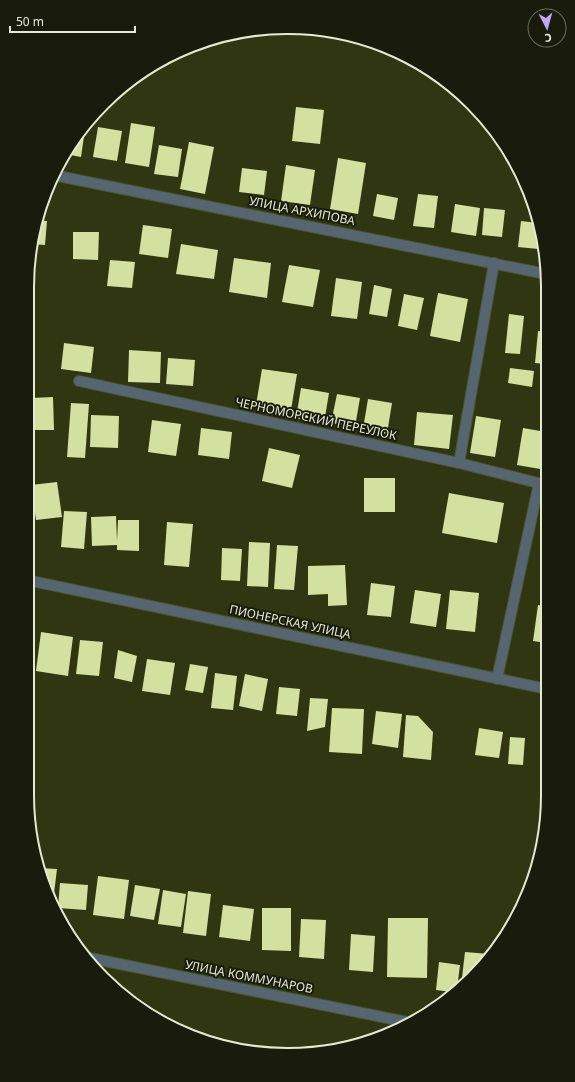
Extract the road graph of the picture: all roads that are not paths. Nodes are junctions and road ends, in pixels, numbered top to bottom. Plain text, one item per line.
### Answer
1 (59, 176) edge
2 (494, 263) junction
3 (540, 273) edge
4 (79, 381) dead end
5 (459, 463) junction
6 (541, 484) edge
7 (541, 492) edge
8 (34, 581) edge
9 (497, 679) junction
10 (541, 688) edge
11 (94, 959) edge
12 (402, 1021) edge

1 - 2 street, УЛИЦА АРХИПОВА
2 - 3 street, УЛИЦА АРХИПОВА
2 - 5 street
4 - 5 street, ЧЕРНОМОРСКИЙ ПЕРЕУЛОК
5 - 6 street, ЧЕРНОМОРСКИЙ ПЕРЕУЛОК
7 - 9 street
8 - 9 street, ПИОНЕРСКАЯ УЛИЦА
9 - 10 street, ПИОНЕРСКАЯ УЛИЦА
11 - 12 street, УЛИЦА КОММУНАРОВ

